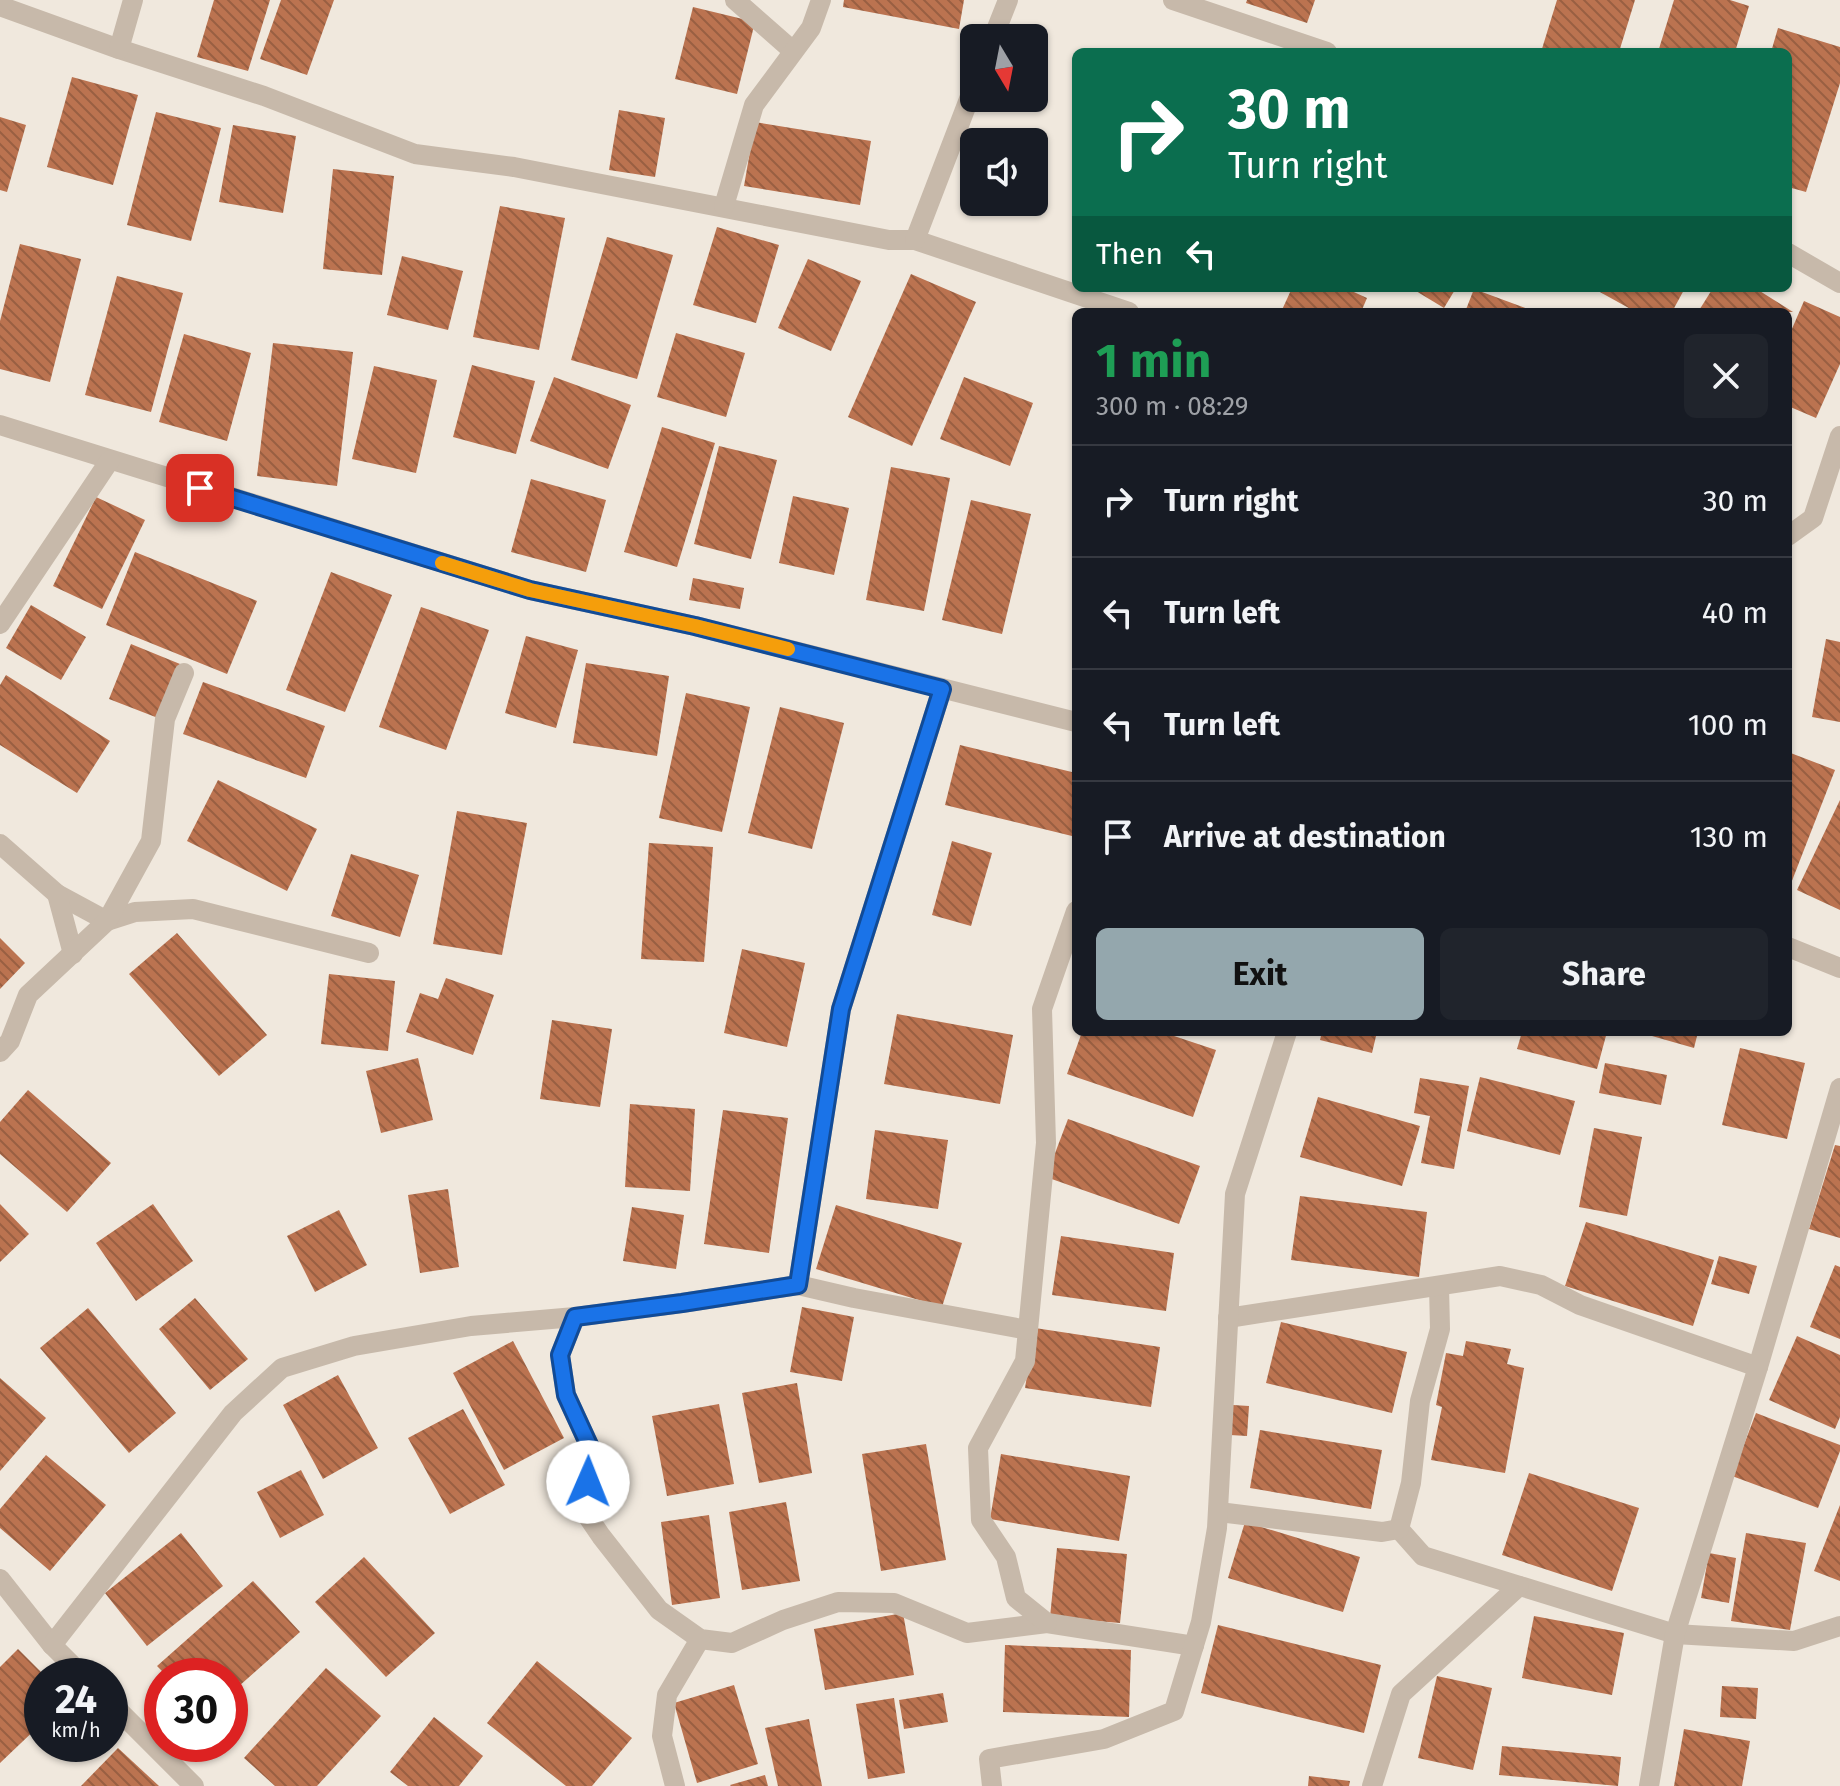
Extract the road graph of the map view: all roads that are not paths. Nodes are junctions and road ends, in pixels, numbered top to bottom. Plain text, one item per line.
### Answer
1 (133, 0) edge
2 (735, 0) edge
3 (821, 0) edge
4 (1008, 0) edge
5 (1173, 0) edge
6 (0, 6) edge
7 (999, 24) edge
8 (1315, 48) edge
9 (119, 49) junction
10 (793, 51) junction
11 (964, 112) edge
12 (724, 206) junction
13 (915, 240) junction
14 (1792, 255) edge
15 (1840, 283) edge
16 (1117, 308) edge
17 (0, 425) edge
18 (1840, 436) edge
19 (110, 460) junction
20 (1792, 533) edge
21 (0, 624) edge
22 (184, 673) dead end
23 (942, 689) junction
24 (1072, 721) edge
25 (0, 844) edge
26 (57, 894) junction
27 (107, 921) junction
28 (1072, 923) edge
29 (1792, 949) edge
30 (369, 953) dead end
31 (73, 954) junction
32 (1840, 968) edge
33 (1286, 1036) edge
34 (0, 1052) edge
35 (1840, 1088) edge
36 (798, 1285) junction
37 (1439, 1286) junction
38 (575, 1317) junction
39 (1228, 1318) junction
40 (1028, 1330) junction
41 (1758, 1367) junction
42 (1219, 1512) junction
43 (1399, 1529) junction
44 (0, 1579) edge
45 (1519, 1586) junction
46 (1047, 1623) junction
47 (1840, 1626) edge
48 (1675, 1634) junction
49 (700, 1639) junction
50 (52, 1645) junction
51 (1194, 1646) junction
52 (65, 1658) edge
53 (128, 1720) edge
54 (194, 1786) edge
55 (675, 1786) edge
56 (992, 1786) edge
57 (1372, 1786) edge
58 (1649, 1786) edge

1 - 9 street
2 - 10 street
3 - 10 street
4 - 7 street
5 - 8 street
6 - 9 street
9 - 12 street
10 - 12 street
11 - 13 street
12 - 13 street
13 - 16 street
14 - 15 street
17 - 19 street
18 - 20 street
19 - 21 street
19 - 23 street
22 - 27 street
23 - 24 street
23 - 36 street
25 - 26 street
26 - 27 street
26 - 31 street
27 - 30 street
27 - 31 street
28 - 40 street
29 - 32 street
31 - 34 street
33 - 39 street
35 - 41 street
36 - 38 street
36 - 40 street
37 - 39 street
37 - 41 street
37 - 43 street
38 - 49 street
38 - 50 street
39 - 42 street
40 - 46 street
41 - 48 street
42 - 43 street
42 - 51 street
43 - 45 street
44 - 50 street
45 - 48 street
45 - 57 street
46 - 49 street
46 - 51 street
47 - 48 street
48 - 58 street
49 - 55 street
50 - 52 street
51 - 56 street
53 - 54 street

